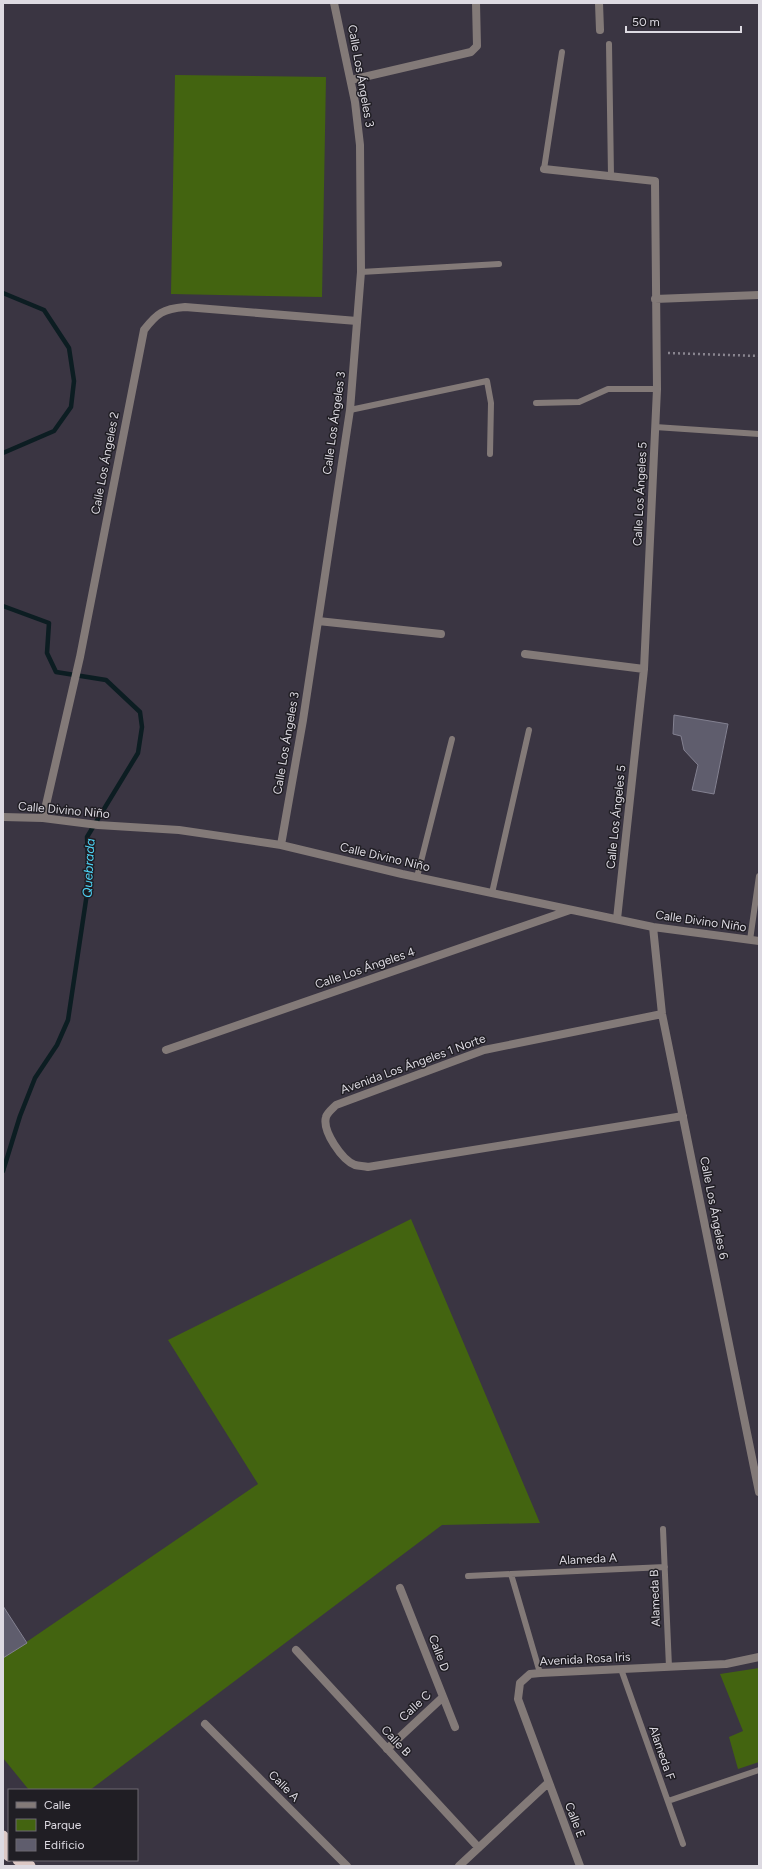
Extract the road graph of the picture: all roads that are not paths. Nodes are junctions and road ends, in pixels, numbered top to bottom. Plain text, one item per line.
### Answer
1 (334, 3) edge
2 (476, 3) edge
3 (599, 3) edge
4 (600, 30) dead end
5 (609, 44) dead end
6 (562, 52) dead end
7 (351, 80) junction
8 (544, 169) joint
9 (611, 176) junction
10 (499, 264) dead end
11 (361, 272) junction
12 (759, 295) edge
13 (655, 299) junction
14 (357, 321) junction
15 (657, 389) junction
16 (536, 403) dead end
17 (350, 410) junction
18 (655, 427) junction
19 (759, 434) edge
20 (490, 454) dead end
21 (318, 621) junction
22 (441, 634) dead end
23 (525, 654) dead end
24 (644, 669) junction
25 (529, 730) dead end
26 (452, 739) dead end
27 (3, 817) edge
28 (44, 818) junction
29 (281, 844) junction
30 (759, 876) edge
31 (417, 877) junction
32 (492, 893) junction
33 (572, 910) junction
34 (617, 919) junction
35 (652, 927) junction
36 (750, 940) junction
37 (759, 941) edge
38 (662, 1014) junction
39 (166, 1050) dead end
40 (683, 1116) junction
41 (759, 1492) edge
42 (663, 1528) dead end
43 (665, 1566) junction
44 (512, 1574) junction
45 (468, 1576) dead end
46 (400, 1588) dead end
47 (296, 1650) dead end
48 (759, 1657) edge
49 (669, 1667) junction
50 (621, 1669) junction
51 (540, 1673) junction
52 (443, 1697) junction
53 (205, 1724) dead end
54 (455, 1727) dead end
55 (387, 1749) junction
56 (759, 1770) edge
57 (548, 1783) junction
58 (668, 1801) junction
59 (683, 1844) dead end
60 (478, 1848) junction
61 (20, 1861) edge
62 (30, 1866) edge
63 (347, 1866) edge
64 (459, 1866) edge
65 (580, 1866) edge

1 - 7 street, Calle Los Ángeles 3
2 - 7 street
3 - 4 street
5 - 9 lane
6 - 8 lane
7 - 11 street, Calle Los Ángeles 3
8 - 9 street, Calle Los Ángeles 5
9 - 13 street, Calle Los Ángeles 5
10 - 11 lane
11 - 14 street, Calle Los Ángeles 3
12 - 13 street
13 - 15 street, Calle Los Ángeles 5
14 - 17 street, Calle Los Ángeles 3
14 - 28 street, Calle Los Ángeles 2
15 - 16 lane
15 - 18 street, Calle Los Ángeles 5
17 - 20 lane
17 - 21 street, Calle Los Ángeles 3
18 - 19 lane
18 - 24 street, Calle Los Ángeles 5
21 - 22 street
21 - 29 street, Calle Los Ángeles 3
23 - 24 street
24 - 34 street, Calle Los Ángeles 5
25 - 32 lane
26 - 31 lane
27 - 28 street, Calle Divino Niño
28 - 29 street, Calle Divino Niño
29 - 31 street, Calle Divino Niño
30 - 36 lane
31 - 32 street, Calle Divino Niño
32 - 33 street, Calle Divino Niño
33 - 34 street, Calle Divino Niño
33 - 39 street, Calle Los Ángeles 4
34 - 35 street, Calle Divino Niño
35 - 36 street, Calle Divino Niño
35 - 38 street, Calle Los Ángeles 6
36 - 37 street, Calle Divino Niño
38 - 40 street, Calle Los Ángeles 6
38 - 40 street, Avenida Los Ángeles 1 Norte
40 - 41 street, Calle Los Ángeles 6
42 - 43 lane, Alameda B
43 - 44 lane, Alameda A
43 - 49 lane, Alameda B
44 - 45 lane, Alameda A
44 - 51 lane
46 - 52 street, Calle D
47 - 55 street, Calle B
48 - 49 street, Avenida Rosa Iris
49 - 50 street, Avenida Rosa Iris
50 - 51 street, Avenida Rosa Iris
50 - 58 lane, Alameda F
51 - 57 street, Avenida Rosa Iris
52 - 54 street, Calle D
52 - 55 street, Calle C
53 - 63 street, Calle A
55 - 60 street, Calle B
56 - 58 lane
57 - 60 street
57 - 65 street, Calle E
58 - 59 lane, Alameda F
60 - 64 street
61 - 62 highway

